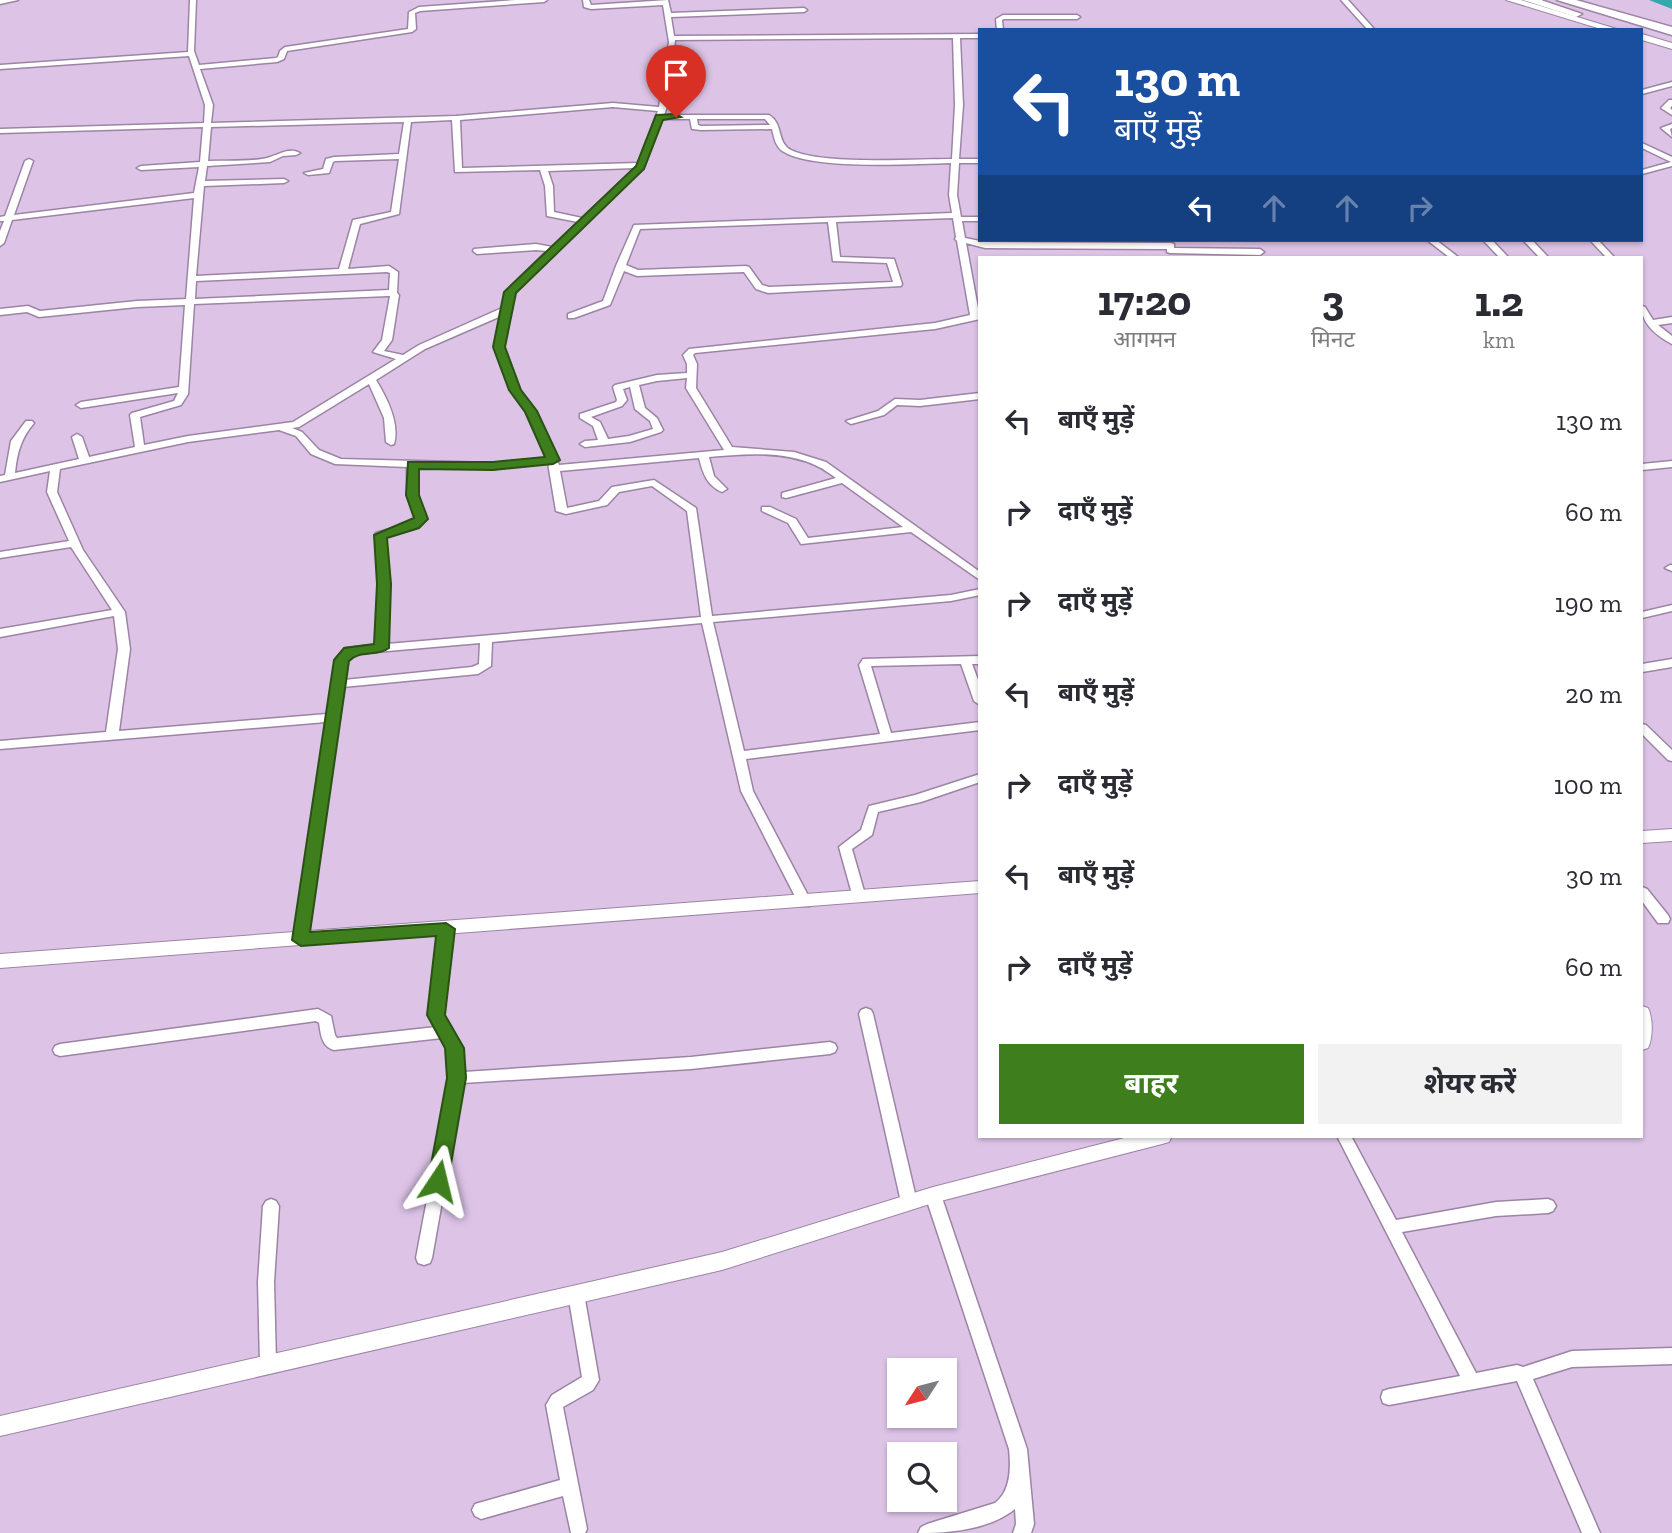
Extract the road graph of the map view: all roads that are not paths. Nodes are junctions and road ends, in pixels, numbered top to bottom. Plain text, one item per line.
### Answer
1 (15, 0) edge
2 (193, 0) edge
3 (544, 0) edge
4 (586, 0) edge
5 (1344, 0) edge
6 (1511, 0) edge
7 (1529, 0) edge
8 (1563, 0) edge
9 (668, 1) edge
10 (0, 2) edge
11 (804, 10) dead end
12 (667, 15) junction
13 (1077, 17) dead end
14 (1000, 28) edge
15 (1370, 28) edge
16 (1608, 28) edge
17 (1625, 28) edge
18 (1672, 31) edge
19 (1643, 35) edge
20 (956, 36) junction
21 (978, 36) edge
22 (671, 38) junction
23 (1672, 44) edge
24 (192, 54) junction
25 (0, 67) edge
26 (196, 67) junction
27 (1669, 87) edge
28 (1643, 92) edge
29 (1672, 102) edge
30 (716, 109) dead end
31 (661, 113) junction
32 (1672, 113) edge
33 (693, 117) junction
34 (766, 117) junction
35 (456, 118) junction
36 (408, 119) junction
37 (207, 124) junction
38 (1672, 126) edge
39 (775, 127) junction
40 (0, 131) edge
41 (1672, 135) edge
42 (1643, 146) edge
43 (296, 153) dead end
44 (404, 156) junction
45 (956, 160) junction
46 (29, 161) dead end
47 (978, 161) edge
48 (1672, 162) edge
49 (204, 163) junction
50 (641, 165) junction
51 (141, 168) dead end
52 (545, 169) junction
53 (1643, 172) edge
54 (308, 173) dead end
55 (284, 181) dead end
56 (201, 184) junction
57 (198, 195) junction
58 (958, 217) junction
59 (10, 218) junction
60 (0, 219) edge
61 (978, 219) edge
62 (832, 220) junction
63 (584, 221) junction
64 (959, 239) junction
65 (1435, 242) edge
66 (1489, 242) edge
67 (1529, 242) edge
68 (1596, 242) edge
69 (0, 243) edge
70 (1171, 248) edge
71 (554, 250) junction
72 (477, 251) dead end
73 (1260, 252) dead end
74 (1453, 256) edge
75 (1503, 256) edge
76 (1543, 256) edge
77 (1609, 256) edge
78 (620, 266) junction
79 (343, 271) junction
80 (193, 279) junction
81 (393, 294) junction
82 (191, 302) junction
83 (506, 310) junction
84 (1643, 311) edge
85 (0, 312) edge
86 (571, 316) dead end
87 (978, 317) edge
88 (1672, 320) edge
89 (1650, 323) junction
90 (1672, 341) edge
91 (404, 358) junction
92 (691, 375) junction
93 (371, 380) junction
94 (635, 383) junction
95 (184, 389) junction
96 (978, 396) edge
97 (81, 405) dead end
98 (851, 421) dead end
99 (29, 423) dead end
100 (279, 427) junction
101 (77, 437) dead end
102 (604, 442) junction
103 (391, 443) dead end
104 (585, 444) dead end
105 (140, 450) junction
106 (734, 452) junction
107 (703, 454) junction
108 (6, 460) edge
109 (85, 461) junction
110 (554, 464) junction
111 (1672, 464) edge
112 (412, 465) junction
113 (1643, 467) edge
114 (55, 468) junction
115 (5, 478) edge
116 (845, 479) junction
117 (722, 489) dead end
118 (786, 495) dead end
119 (766, 509) dead end
120 (913, 530) junction
121 (75, 543) junction
122 (0, 555) edge
123 (978, 576) edge
124 (978, 592) edge
125 (1672, 608) edge
126 (118, 612) junction
127 (1643, 615) edge
128 (707, 620) junction
129 (0, 633) edge
130 (486, 639) junction
131 (381, 648) junction
132 (965, 660) junction
133 (978, 660) edge
134 (1672, 663) edge
135 (1643, 668) edge
136 (338, 684) junction
137 (978, 696) edge
138 (333, 717) junction
139 (978, 726) edge
140 (1643, 729) edge
141 (112, 735) junction
142 (887, 739) junction
143 (0, 744) edge
144 (739, 757) junction
145 (1672, 757) edge
146 (978, 779) edge
147 (1672, 835) edge
148 (1643, 837) edge
149 (978, 887) edge
150 (1643, 893) edge
151 (859, 898) junction
152 (805, 903) junction
153 (1663, 919) dead end
154 (446, 929) junction
155 (301, 940) junction
156 (0, 961) edge
157 (866, 1014) dead end
158 (445, 1032) junction
159 (830, 1048) dead end
160 (60, 1050) dead end
161 (457, 1078) junction
162 (1154, 1138) edge
163 (1345, 1138) edge
164 (933, 1195) junction
165 (909, 1202) junction
166 (271, 1206) dead end
167 (1548, 1206) dead end
168 (1393, 1227) junction
169 (424, 1258) dead end
170 (576, 1294) junction
171 (1672, 1356) edge
172 (268, 1364) junction
173 (1523, 1375) junction
174 (1472, 1382) junction
175 (1389, 1397) dead end
176 (0, 1426) edge
177 (1020, 1468) junction
178 (570, 1486) junction
179 (481, 1510) dead end
180 (578, 1529) dead end
181 (927, 1533) edge
182 (1022, 1533) edge
183 (1591, 1533) edge

1 - 10 street
2 - 24 street
3 - 26 street
4 - 9 street
5 - 15 street
6 - 16 main road
7 - 17 highway
8 - 18 highway
9 - 12 street
11 - 12 street
12 - 22 street
13 - 14 street
19 - 23 highway
20 - 21 street
20 - 22 street
20 - 45 street
22 - 31 street
24 - 25 street
24 - 26 street
26 - 37 street
27 - 28 street
29 - 32 street
30 - 34 street
31 - 33 street
31 - 35 street
31 - 50 street
33 - 34 street
33 - 39 street
34 - 39 street
35 - 36 street
35 - 52 street
36 - 37 street
36 - 44 street
37 - 40 street
37 - 49 street
38 - 41 street
39 - 45 street
42 - 48 street
43 - 49 street
44 - 54 street
44 - 79 street
45 - 47 street
45 - 58 street
46 - 59 street
48 - 53 street
49 - 51 street
49 - 56 street
50 - 52 street
50 - 63 street
52 - 63 street
55 - 56 street
56 - 57 street
57 - 59 street
57 - 80 street
58 - 61 street
58 - 62 street
58 - 64 street
59 - 60 street
59 - 69 street
62 - 78 street
62 - 78 street
63 - 71 street
64 - 70 street
64 - 87 street
65 - 74 street
66 - 75 street
67 - 76 street
68 - 77 street
70 - 73 street
71 - 72 street
71 - 83 street
78 - 86 street
79 - 80 street
79 - 81 street
80 - 82 street
81 - 82 street
81 - 91 street
82 - 85 street
82 - 95 street
83 - 91 street
83 - 110 street
84 - 89 street
87 - 92 street
88 - 89 street
89 - 90 street
91 - 93 street
92 - 94 street
92 - 106 street
93 - 100 street
93 - 103 street
94 - 102 street
94 - 102 street
95 - 97 street
95 - 105 street
96 - 98 street
99 - 108 street
100 - 105 street
100 - 112 street
101 - 109 street
102 - 104 street
105 - 109 street
106 - 107 street
106 - 116 street
107 - 110 street
107 - 117 street
108 - 115 street
109 - 114 street
110 - 112 street
110 - 128 street
111 - 113 street
112 - 131 street
114 - 115 street
114 - 121 street
116 - 118 street
116 - 120 street
119 - 120 street
120 - 123 street
121 - 122 street
121 - 126 street
124 - 128 street
125 - 127 street
126 - 129 street
126 - 141 street
128 - 130 street
128 - 144 street
130 - 131 street
130 - 136 street
131 - 136 street
132 - 133 street
132 - 137 street
132 - 142 street
134 - 135 street
136 - 138 street
138 - 141 street
138 - 155 street
139 - 142 street
140 - 145 street
141 - 143 street
142 - 144 street
144 - 152 street
146 - 151 street
147 - 148 street
149 - 151 street
150 - 153 street
151 - 152 street
152 - 154 street
154 - 155 street
154 - 158 street
155 - 156 street
157 - 165 street
158 - 160 street
158 - 161 street
159 - 161 street
161 - 169 street
162 - 164 street
163 - 168 street
164 - 165 street
164 - 177 street
165 - 170 street
166 - 172 street
167 - 168 street
168 - 174 street
170 - 172 street
170 - 178 street
171 - 173 street
172 - 176 street
173 - 174 street
173 - 183 street
174 - 175 street
177 - 181 street
177 - 182 street
178 - 179 street
178 - 180 street

